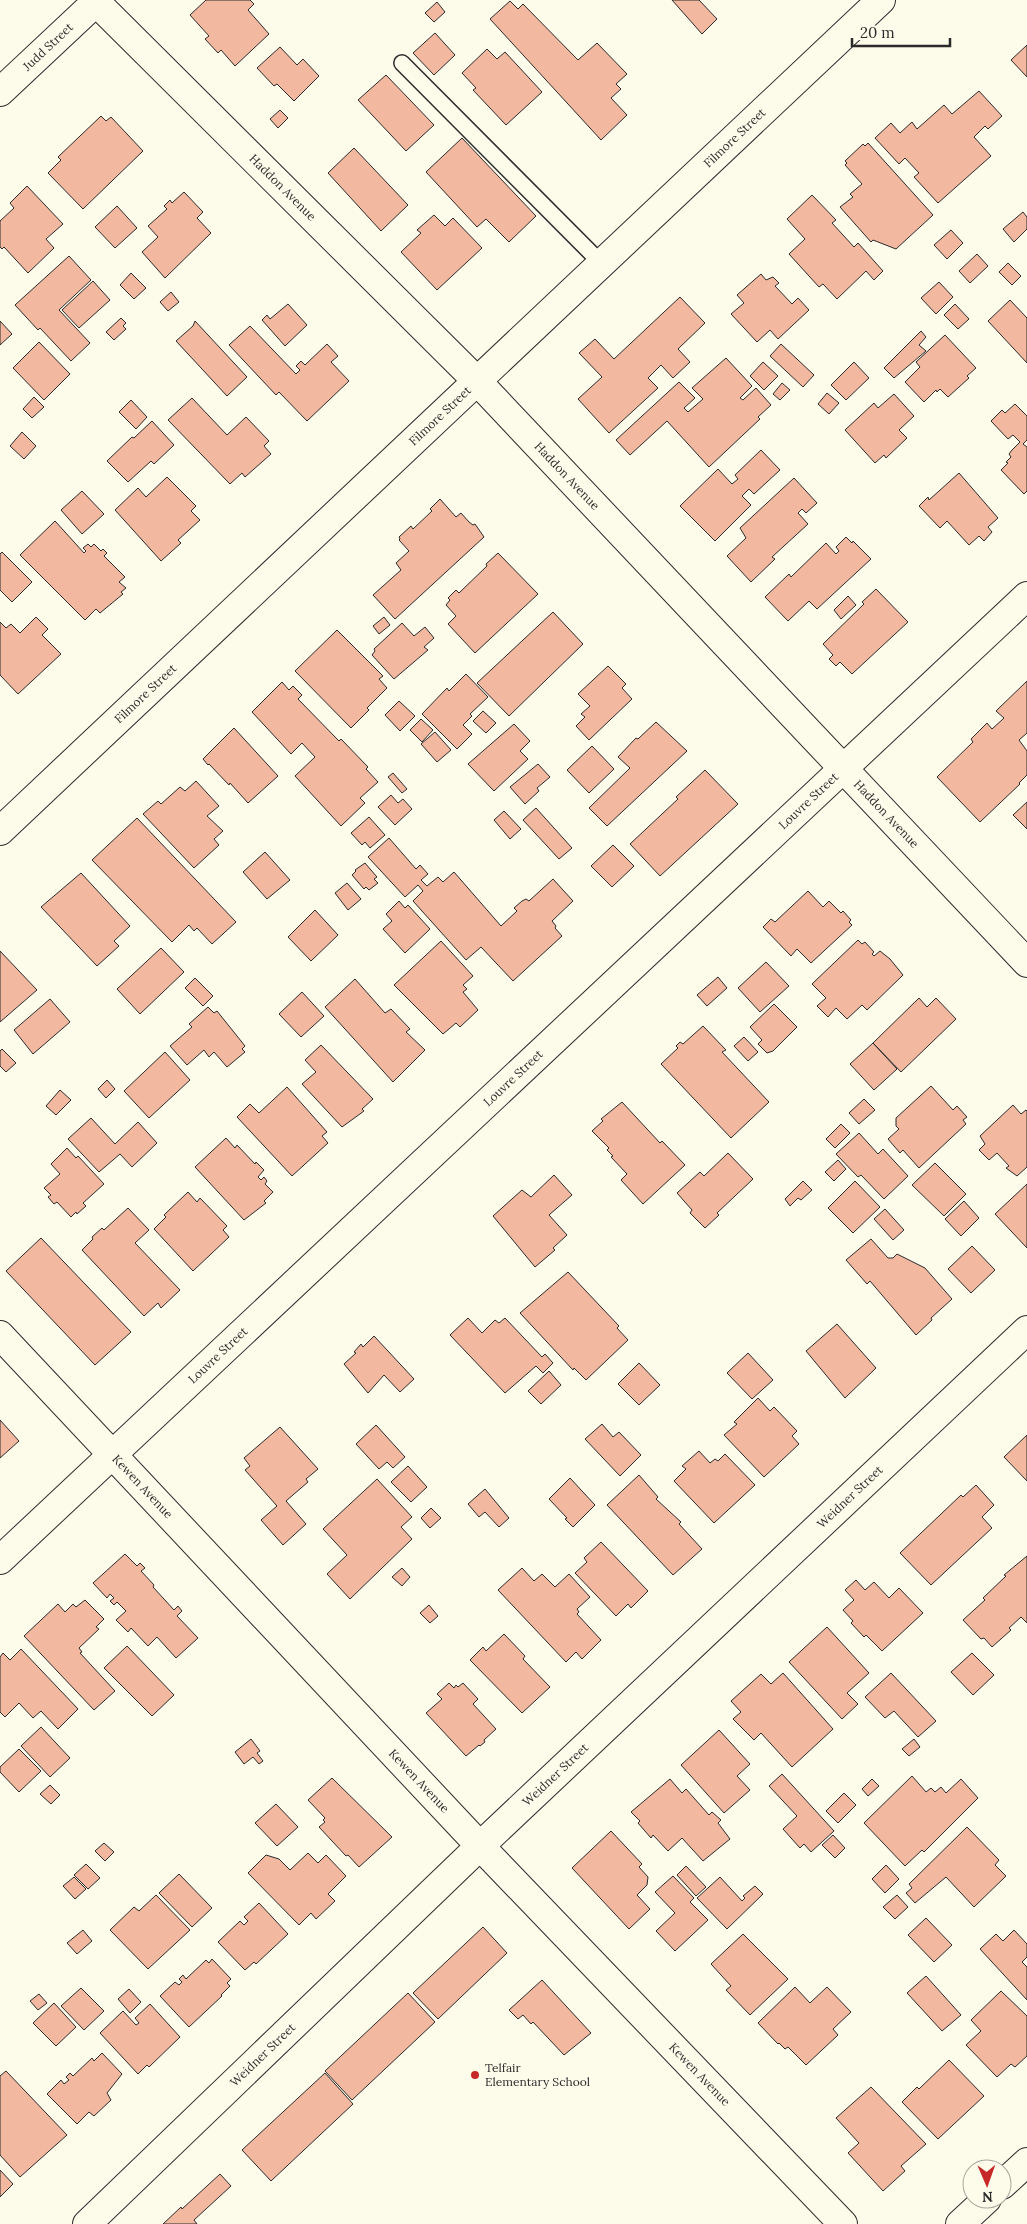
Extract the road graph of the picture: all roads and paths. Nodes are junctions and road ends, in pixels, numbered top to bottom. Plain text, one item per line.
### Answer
1 (881, 0) edge
2 (95, 1) edge
3 (402, 63) dead end
4 (0, 92) edge
5 (602, 264) junction
6 (477, 381) junction
7 (1027, 596) edge
8 (842, 768) junction
9 (0, 831) edge
10 (1027, 963) edge
11 (1027, 1330) edge
12 (0, 1335) edge
13 (112, 1455) junction
14 (0, 1560) edge
15 (480, 1846) junction
16 (1027, 2162) edge
17 (1012, 2176) edge
18 (976, 2209) edge
19 (87, 2224) edge
20 (842, 2224) edge
21 (960, 2224) edge

1 - 5 street, Filmore Street
2 - 4 street, Judd Street
2 - 6 street, Haddon Avenue
3 - 5 lane
5 - 6 street, Filmore Street
6 - 8 street, Haddon Avenue
6 - 9 street, Filmore Street
7 - 8 street, Louvre Street
8 - 10 street, Haddon Avenue
8 - 13 street, Louvre Street
11 - 15 street, Weidner Street
12 - 13 street, Kewen Avenue
13 - 14 street, Louvre Street
13 - 15 street, Kewen Avenue
15 - 19 street, Weidner Street
15 - 20 street, Kewen Avenue
16 - 17 street
18 - 21 street

